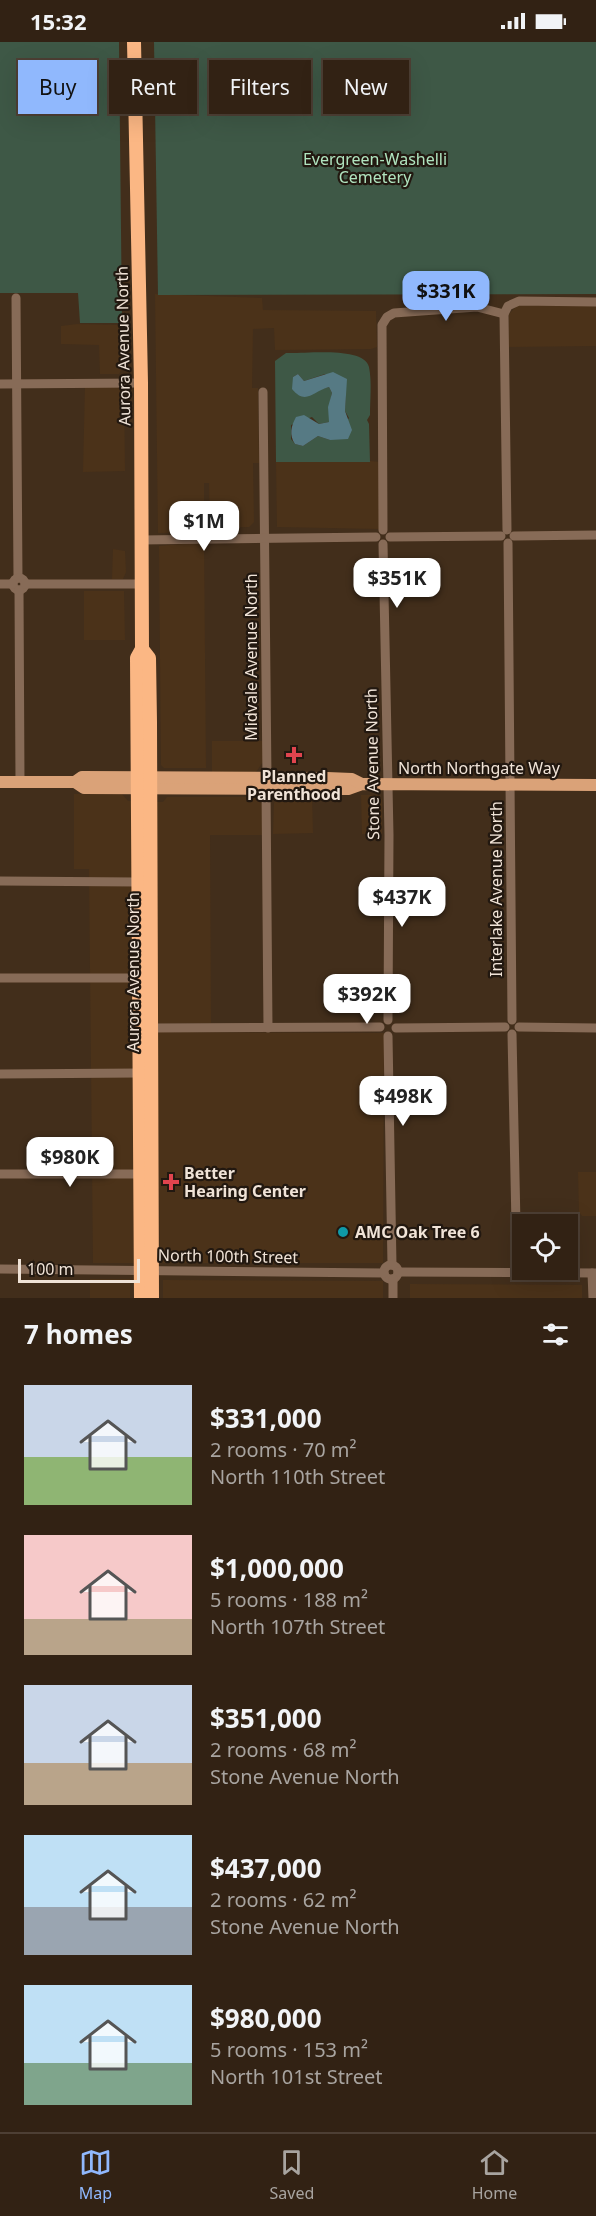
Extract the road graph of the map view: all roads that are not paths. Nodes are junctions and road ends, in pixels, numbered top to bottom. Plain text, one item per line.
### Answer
1 (134, 42) edge
2 (16, 298) dead end
3 (596, 302) edge
4 (504, 314) junction
5 (141, 383) junction
6 (0, 384) edge
7 (18, 384) junction
8 (263, 392) dead end
9 (596, 535) edge
10 (507, 536) junction
11 (265, 537) junction
12 (383, 537) junction
13 (141, 540) junction
14 (0, 584) edge
15 (19, 584) junction
16 (142, 584) junction
17 (0, 782) edge
18 (20, 782) junction
19 (144, 783) junction
20 (266, 783) junction
21 (388, 784) junction
22 (510, 785) junction
23 (596, 785) edge
24 (0, 881) edge
25 (137, 882) junction
26 (0, 978) edge
27 (139, 978) junction
28 (388, 1020) junction
29 (512, 1027) junction
30 (150, 1028) junction
31 (268, 1028) junction
32 (380, 1028) junction
33 (396, 1028) junction
34 (596, 1028) edge
35 (388, 1036) junction
36 (139, 1073) junction
37 (0, 1074) edge
38 (0, 1174) edge
39 (140, 1174) junction
40 (516, 1214) edge
41 (0, 1269) edge
42 (146, 1270) junction
43 (394, 1272) junction
44 (512, 1272) edge
45 (578, 1273) edge
46 (594, 1273) edge
47 (141, 1298) edge
48 (152, 1298) edge
49 (393, 1298) edge
50 (593, 1298) edge

1 - 5 highway, Aurora Avenue North
2 - 7 street
3 - 4 street
4 - 10 street, Interlake Avenue North
4 - 12 street, Stone Avenue North
5 - 7 street
5 - 13 highway, Aurora Avenue North
6 - 7 street
7 - 15 street
8 - 11 street, Midvale Avenue North
9 - 10 street
10 - 12 street
10 - 22 street, Interlake Avenue North
11 - 12 street
11 - 13 street
11 - 20 street, Midvale Avenue North
12 - 21 street, Stone Avenue North
13 - 16 highway, Aurora Avenue North
14 - 15 street
15 - 16 street
15 - 18 street
16 - 19 highway, Aurora Avenue North
17 - 18 main road, North Northgate Way
18 - 19 main road, North Northgate Way
19 - 20 main road, North Northgate Way
19 - 25 highway, Aurora Avenue North
19 - 30 highway, Aurora Avenue North
20 - 21 main road, North Northgate Way
20 - 31 street, Midvale Avenue North
21 - 22 main road, North Northgate Way
21 - 28 street, Stone Avenue North
22 - 23 main road, North Northgate Way
22 - 29 street, Interlake Avenue North
24 - 25 street
25 - 27 highway, Aurora Avenue North
26 - 27 street
27 - 36 highway, Aurora Avenue North
28 - 32 street
28 - 33 street
29 - 33 street
29 - 34 street
29 - 40 street, Interlake Avenue North
30 - 31 street
30 - 42 highway, Aurora Avenue North
31 - 32 street
32 - 35 street
33 - 35 street
35 - 43 street
36 - 37 street
36 - 39 highway, Aurora Avenue North
38 - 39 street
39 - 42 highway, Aurora Avenue North
41 - 42 street, North 100th Street
42 - 43 street, North 100th Street
42 - 47 highway, Aurora Avenue North
42 - 48 highway, Aurora Avenue North
43 - 44 street
43 - 49 street
45 - 46 street
46 - 50 street

